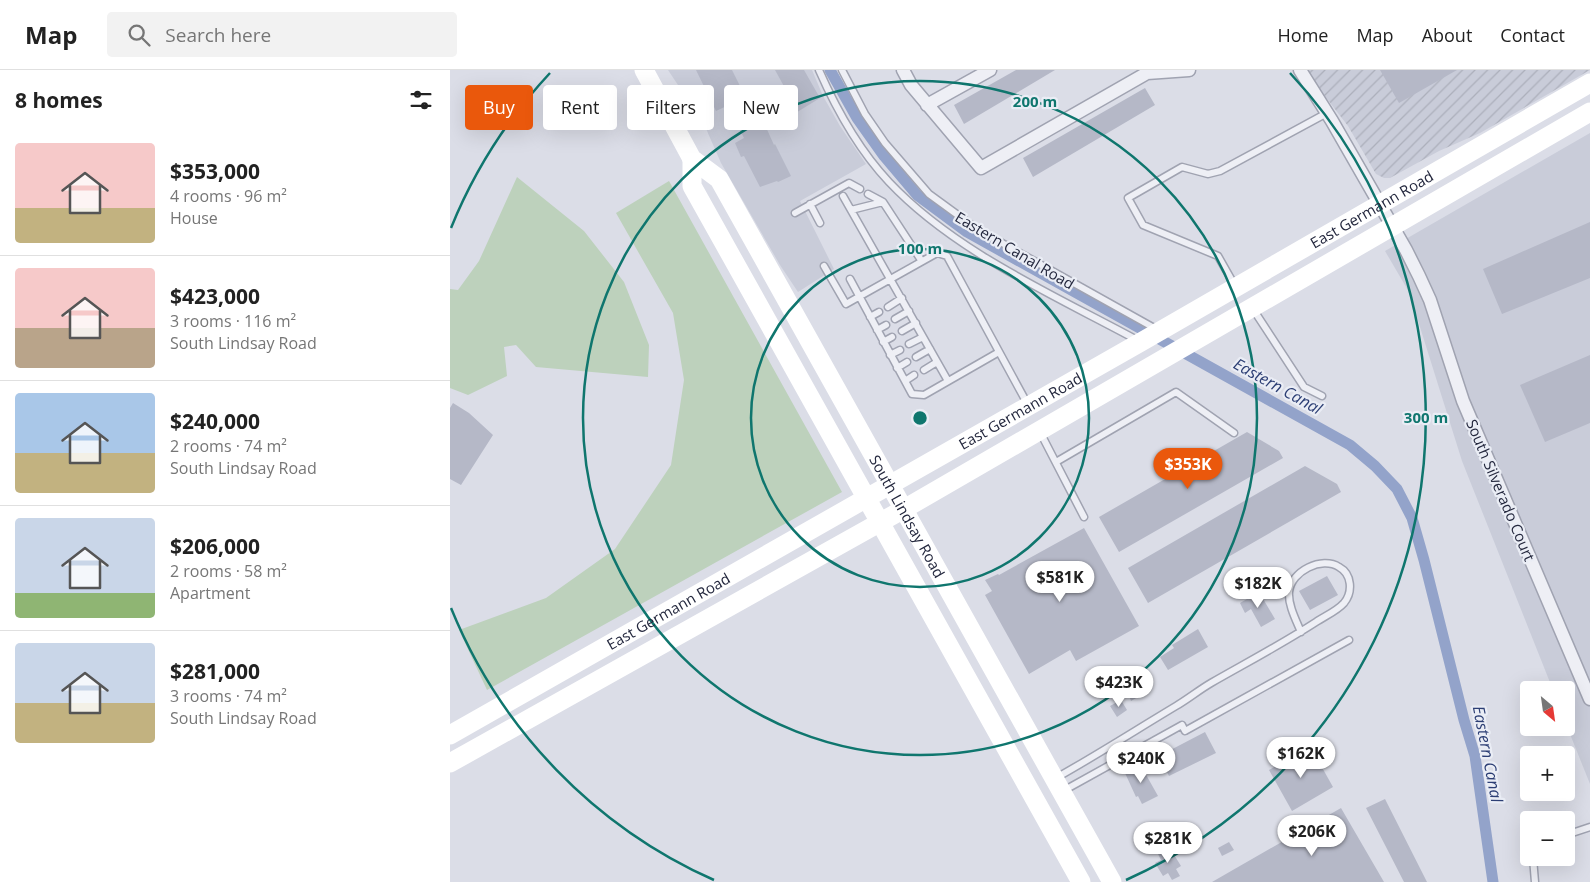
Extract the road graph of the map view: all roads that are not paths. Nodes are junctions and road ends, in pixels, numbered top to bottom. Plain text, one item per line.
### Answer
1 (644, 70) edge
2 (819, 70) edge
3 (842, 70) edge
4 (903, 70) edge
5 (990, 70) edge
6 (1190, 70) edge
7 (1300, 70) edge
8 (1590, 83) edge
9 (927, 105) junction
10 (1590, 112) edge
11 (1326, 113) junction
12 (692, 159) junction
13 (860, 189) dead end
14 (868, 194) dead end
15 (843, 196) dead end
16 (883, 202) junction
17 (810, 204) junction
18 (1379, 205) junction
19 (851, 210) junction
20 (795, 213) dead end
21 (820, 223) dead end
22 (1393, 227) junction
23 (922, 260) junction
24 (824, 266) dead end
25 (890, 278) junction
26 (850, 279) dead end
27 (1236, 287) junction
28 (859, 297) junction
29 (902, 298) junction
30 (888, 307) dead end
31 (1252, 308) junction
32 (909, 311) junction
33 (880, 312) dead end
34 (870, 317) junction
35 (895, 319) dead end
36 (916, 323) junction
37 (886, 325) dead end
38 (877, 330) junction
39 (902, 331) dead end
40 (1160, 331) junction
41 (892, 336) dead end
42 (923, 337) junction
43 (883, 342) junction
44 (1141, 342) junction
45 (910, 344) dead end
46 (930, 349) junction
47 (900, 350) dead end
48 (999, 352) junction
49 (890, 355) junction
50 (916, 357) dead end
51 (907, 362) dead end
52 (937, 362) junction
53 (897, 368) junction
54 (924, 370) dead end
55 (914, 375) dead end
56 (904, 381) junction
57 (948, 381) junction
58 (1322, 396) dead end
59 (1028, 406) junction
60 (1040, 431) junction
61 (1234, 433) dead end
62 (1056, 462) junction
63 (890, 484) junction
64 (865, 498) junction
65 (904, 509) junction
66 (1084, 518) dead end
67 (880, 523) junction
68 (1301, 632) junction
69 (1349, 640) dead end
70 (1590, 699) edge
71 (450, 735) edge
72 (450, 763) edge
73 (1025, 782) junction
74 (1059, 785) junction
75 (1590, 827) edge
76 (1575, 832) edge
77 (1100, 860) junction
78 (1534, 866) edge
79 (1083, 879) edge
80 (1112, 882) edge
81 (1535, 882) edge

1 - 12 main road, South Lindsay Road
2 - 44 lane
3 - 40 lane, Eastern Canal Road
4 - 9 street
5 - 9 street
6 - 9 street
7 - 11 street, South Silverado Court
8 - 18 main road, East Germann Road
10 - 22 main road, East Germann Road
11 - 18 street, South Silverado Court
11 - 27 lane
12 - 63 main road, South Lindsay Road
12 - 64 main road, South Lindsay Road
13 - 17 lane
14 - 16 lane
15 - 19 lane
16 - 19 lane
16 - 23 lane
17 - 20 lane
17 - 21 lane
18 - 22 street, South Silverado Court
18 - 27 main road, East Germann Road
19 - 25 lane
22 - 31 main road, East Germann Road
22 - 70 street, South Silverado Court
23 - 25 lane
23 - 48 lane
24 - 28 lane
25 - 28 lane
25 - 29 lane
26 - 28 lane
27 - 40 main road, East Germann Road
28 - 34 lane
29 - 30 lane
29 - 32 lane
31 - 58 lane
31 - 60 main road, East Germann Road
32 - 35 lane
32 - 36 lane
33 - 34 lane
34 - 38 lane
36 - 39 lane
36 - 42 lane
37 - 38 lane
38 - 43 lane
40 - 44 main road, East Germann Road
41 - 43 lane
42 - 45 lane
42 - 46 lane
43 - 49 lane
44 - 59 main road, East Germann Road
46 - 50 lane
46 - 52 lane
47 - 49 lane
48 - 57 lane
48 - 59 lane
49 - 53 lane
51 - 53 lane
52 - 54 lane
52 - 57 lane
53 - 56 lane
55 - 56 lane
56 - 57 lane
59 - 63 main road, East Germann Road
60 - 62 lane
60 - 65 main road, East Germann Road
61 - 62 lane
62 - 66 lane
63 - 64 main road, East Germann Road
63 - 65 main road, South Lindsay Road
64 - 67 main road, South Lindsay Road
64 - 71 main road, East Germann Road
65 - 67 main road, East Germann Road
65 - 74 main road, South Lindsay Road
67 - 72 main road, East Germann Road
67 - 73 main road, South Lindsay Road
68 - 68 lane
68 - 74 lane
69 - 74 lane
73 - 77 main road
73 - 79 main road, South Lindsay Road
74 - 77 main road, South Lindsay Road
75 - 76 lane
77 - 80 main road, South Lindsay Road
78 - 81 lane

